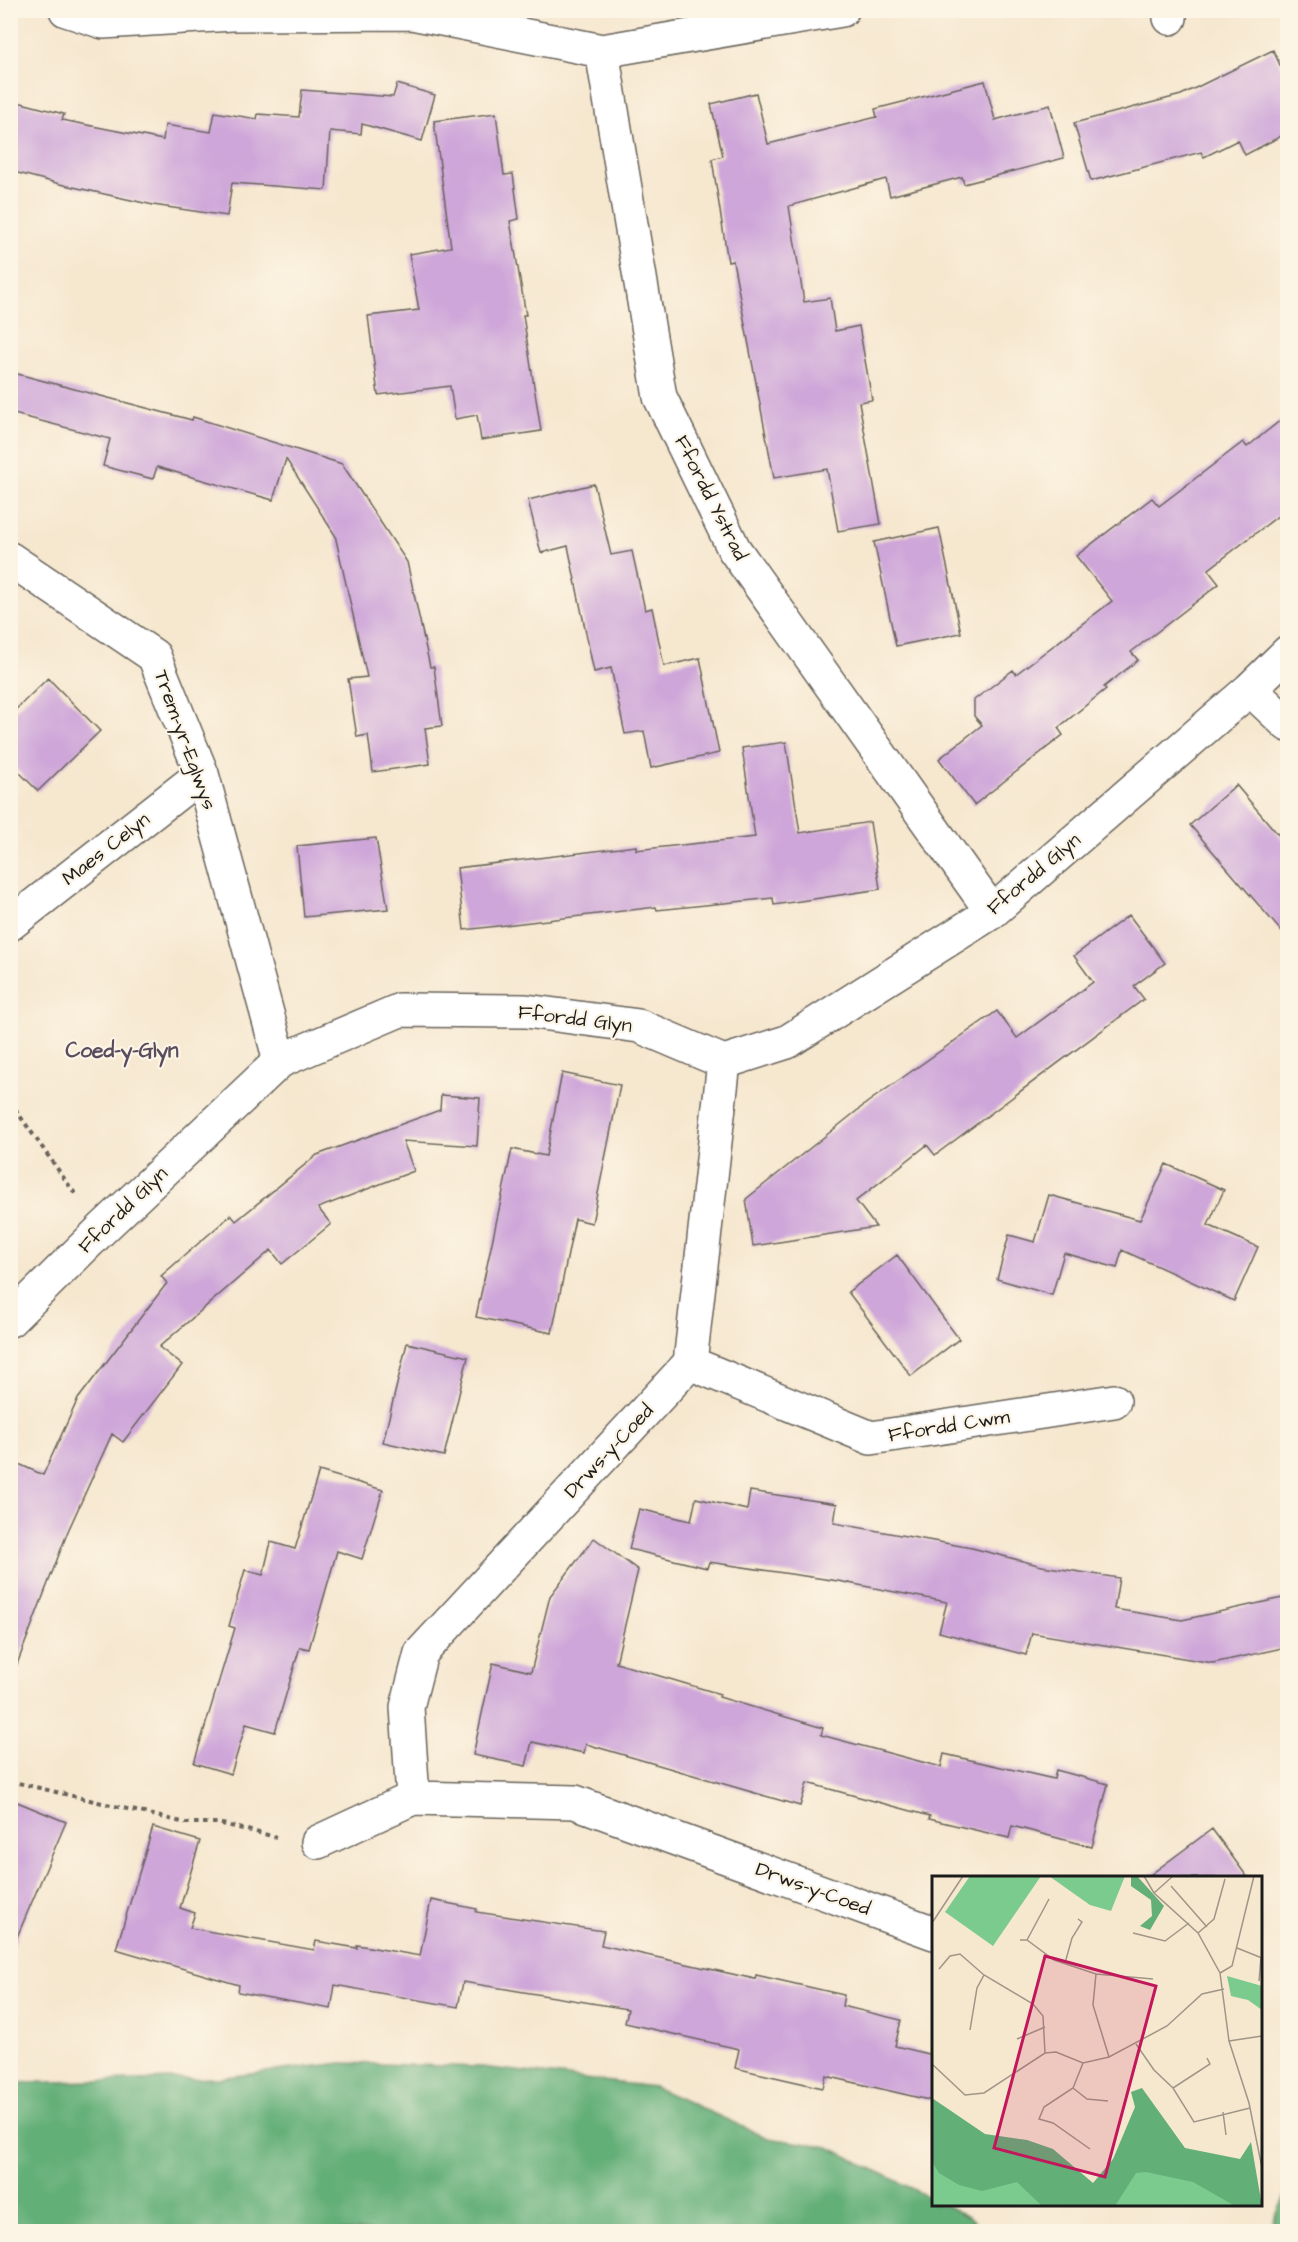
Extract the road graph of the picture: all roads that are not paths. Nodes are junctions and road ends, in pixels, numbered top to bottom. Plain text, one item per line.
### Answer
1 (66, 10) edge
2 (842, 10) edge
3 (232, 12) edge
4 (602, 51) junction
5 (10, 559) edge
6 (1287, 652) edge
7 (1250, 689) junction
8 (1287, 725) edge
9 (202, 774) junction
10 (992, 912) junction
11 (10, 924) edge
12 (280, 1061) junction
13 (724, 1062) junction
14 (10, 1320) edge
15 (690, 1363) junction
16 (1114, 1401) dead end
17 (413, 1798) junction
18 (318, 1842) road end
19 (932, 1932) edge

1 - 3 street
2 - 4 street
3 - 4 street
4 - 10 street, Ffordd Ystrad
5 - 9 street, Trem-yr-Eglwys
6 - 7 street, Ffordd Glyn
7 - 8 street
7 - 10 street, Ffordd Glyn
9 - 11 street, Maes Celyn
9 - 12 street, Trem-yr-Eglwys
10 - 13 street, Ffordd Glyn
12 - 13 street, Ffordd Glyn
12 - 14 street, Ffordd Glyn
13 - 15 street
15 - 16 street, Ffordd Cwm
15 - 17 street, Drws-y-Coed
17 - 18 street, Drws-y-Coed
17 - 19 street, Drws-y-Coed

